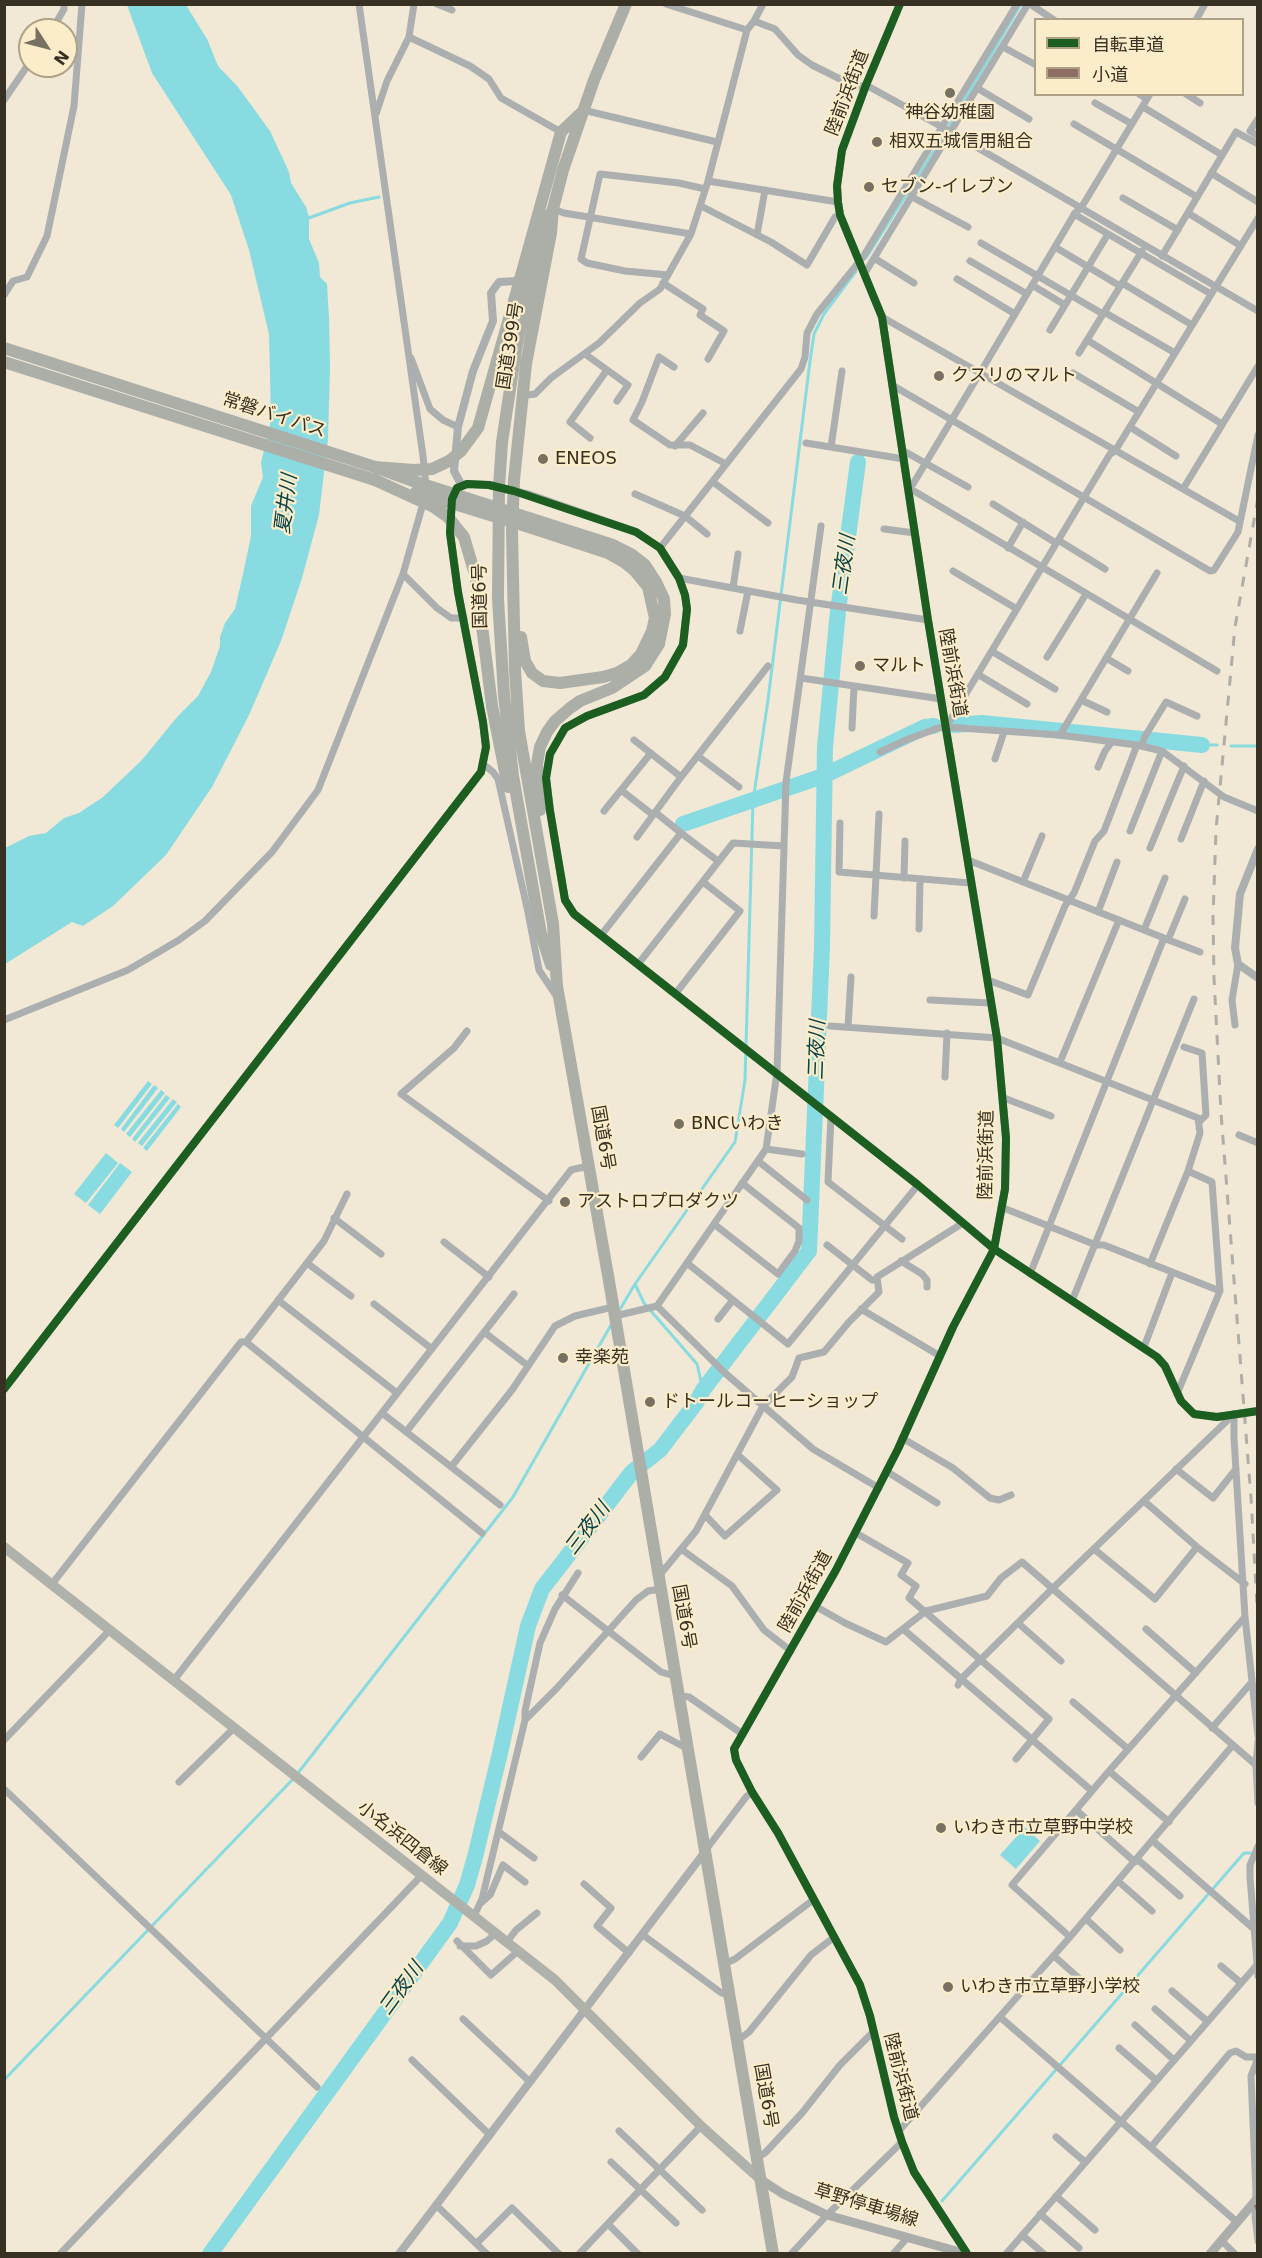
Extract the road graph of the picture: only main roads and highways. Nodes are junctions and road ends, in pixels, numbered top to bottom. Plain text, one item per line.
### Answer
1 (626, 4) edge
2 (583, 110) junction
3 (553, 209) junction
4 (4, 348) edge
5 (4, 362) edge
6 (375, 467) junction
7 (375, 480) junction
8 (499, 487) joint
9 (514, 491) joint
10 (532, 523) junction
11 (512, 531) junction
12 (533, 884) junction
13 (557, 986) junction
14 (4, 1547) edge
15 (760, 2179) junction
16 (1256, 2200) road end
17 (773, 2253) edge
18 (966, 2253) edge
19 (1210, 2253) edge

1 - 2 highway, 国道399号
2 - 3 highway, 国道399号
2 - 6 highway, bridge
3 - 8 highway, 国道399号
3 - 9 highway, 国道399号
4 - 6 highway, 常磐バイパス
5 - 7 highway, 常磐バイパス
6 - 10 highway, 常磐バイパス, bridge
7 - 10 highway, 常磐バイパス, bridge
7 - 12 highway, bridge
8 - 12 highway, 国道6号
9 - 11 highway, 国道6号
10 - 11 highway
10 - 13 highway
11 - 13 highway, 国道6号
12 - 13 highway, 国道6号
13 - 15 highway, 国道6号
14 - 15 main road, 小名浜四倉線
15 - 17 highway, 国道6号
15 - 18 main road, 草野停車場線
16 - 19 main road

